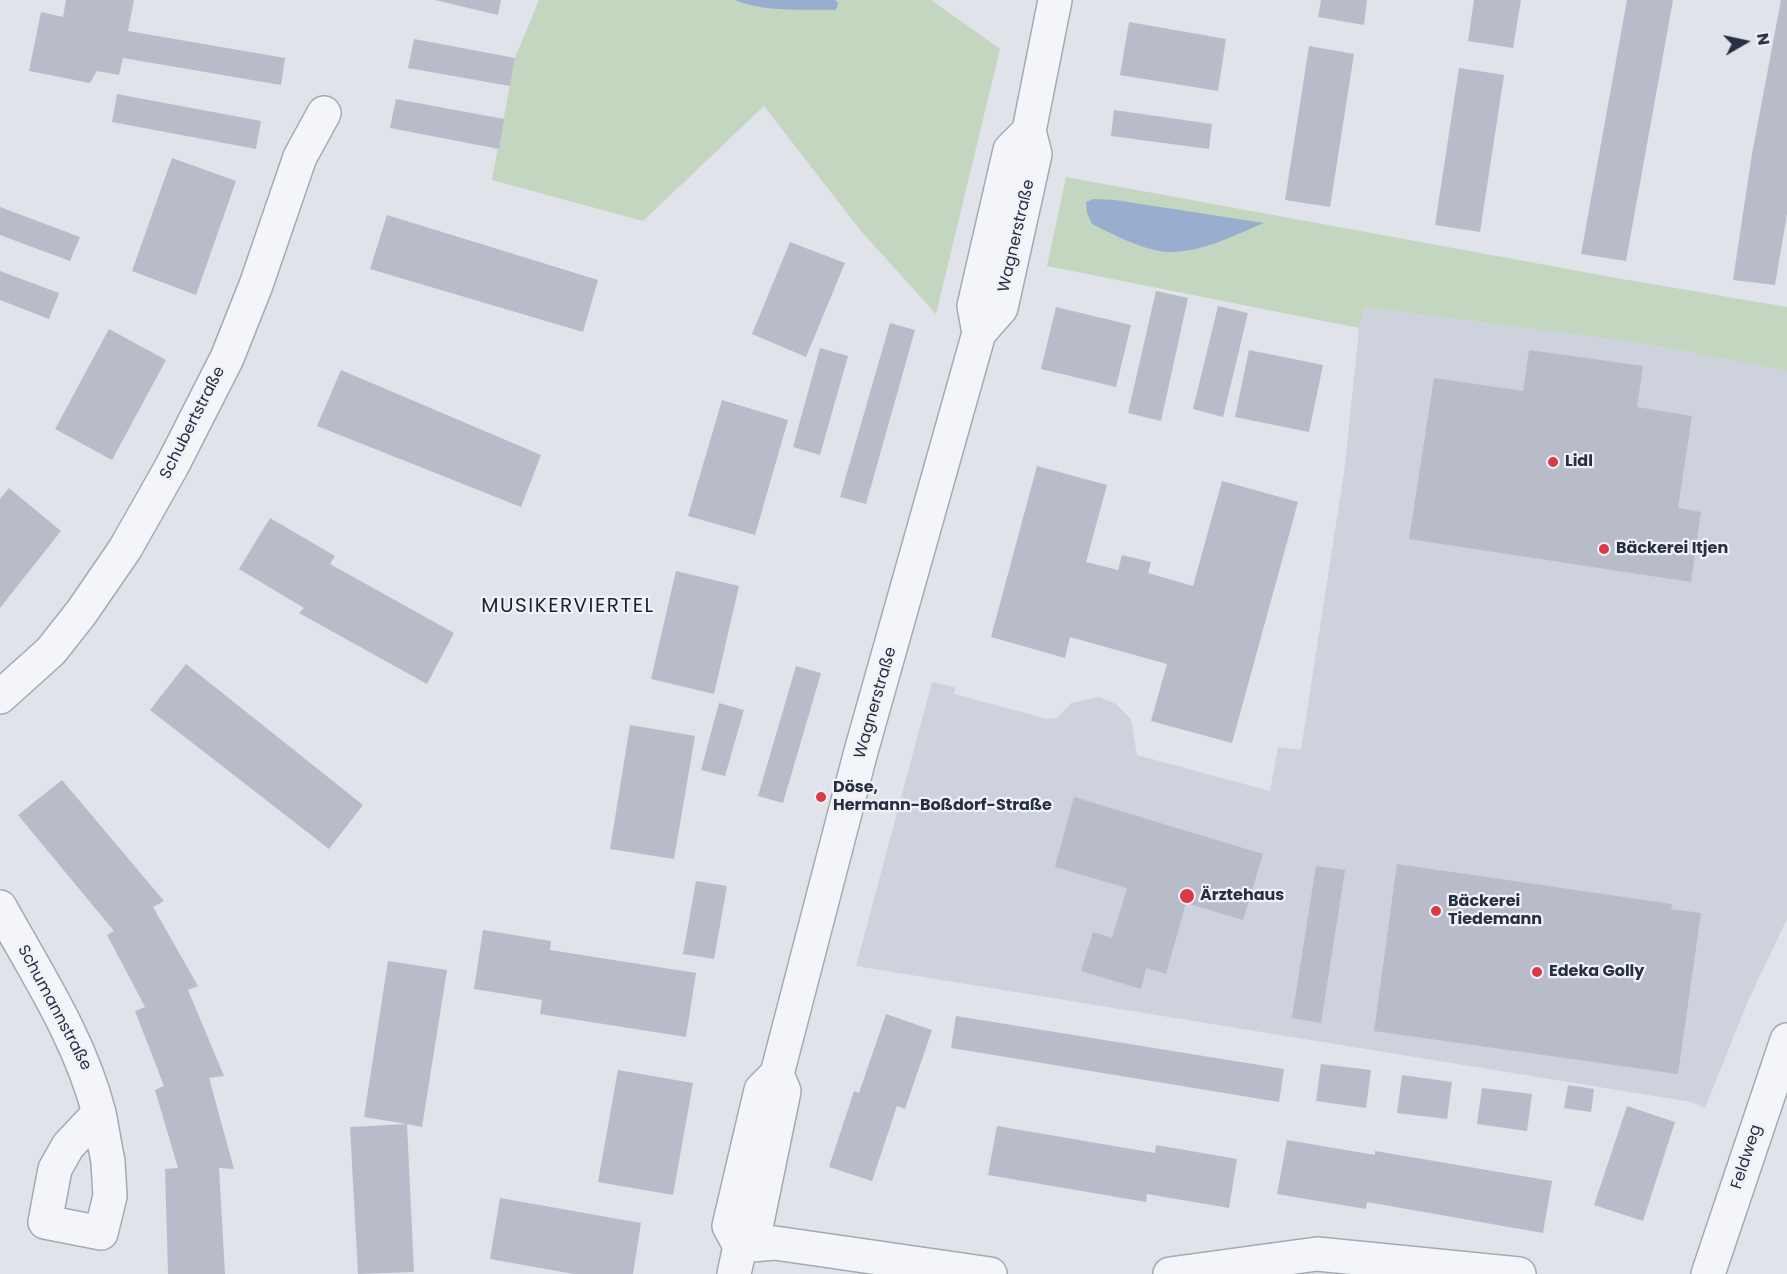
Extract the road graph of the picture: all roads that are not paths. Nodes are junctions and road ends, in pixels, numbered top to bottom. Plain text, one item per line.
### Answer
1 (1055, 0) edge
2 (324, 113) dead end
3 (0, 697) edge
4 (0, 907) edge
5 (1787, 1040) edge
6 (99, 1113) dead end
7 (737, 1260) edge
8 (990, 1274) edge
9 (1170, 1274) edge
10 (1519, 1274) edge
11 (1708, 1274) edge

1 - 7 street, Wagnerstraße
2 - 3 street, Schubertstraße
4 - 6 street, Schumannstraße
5 - 11 street, Feldweg
7 - 8 street
9 - 10 street

